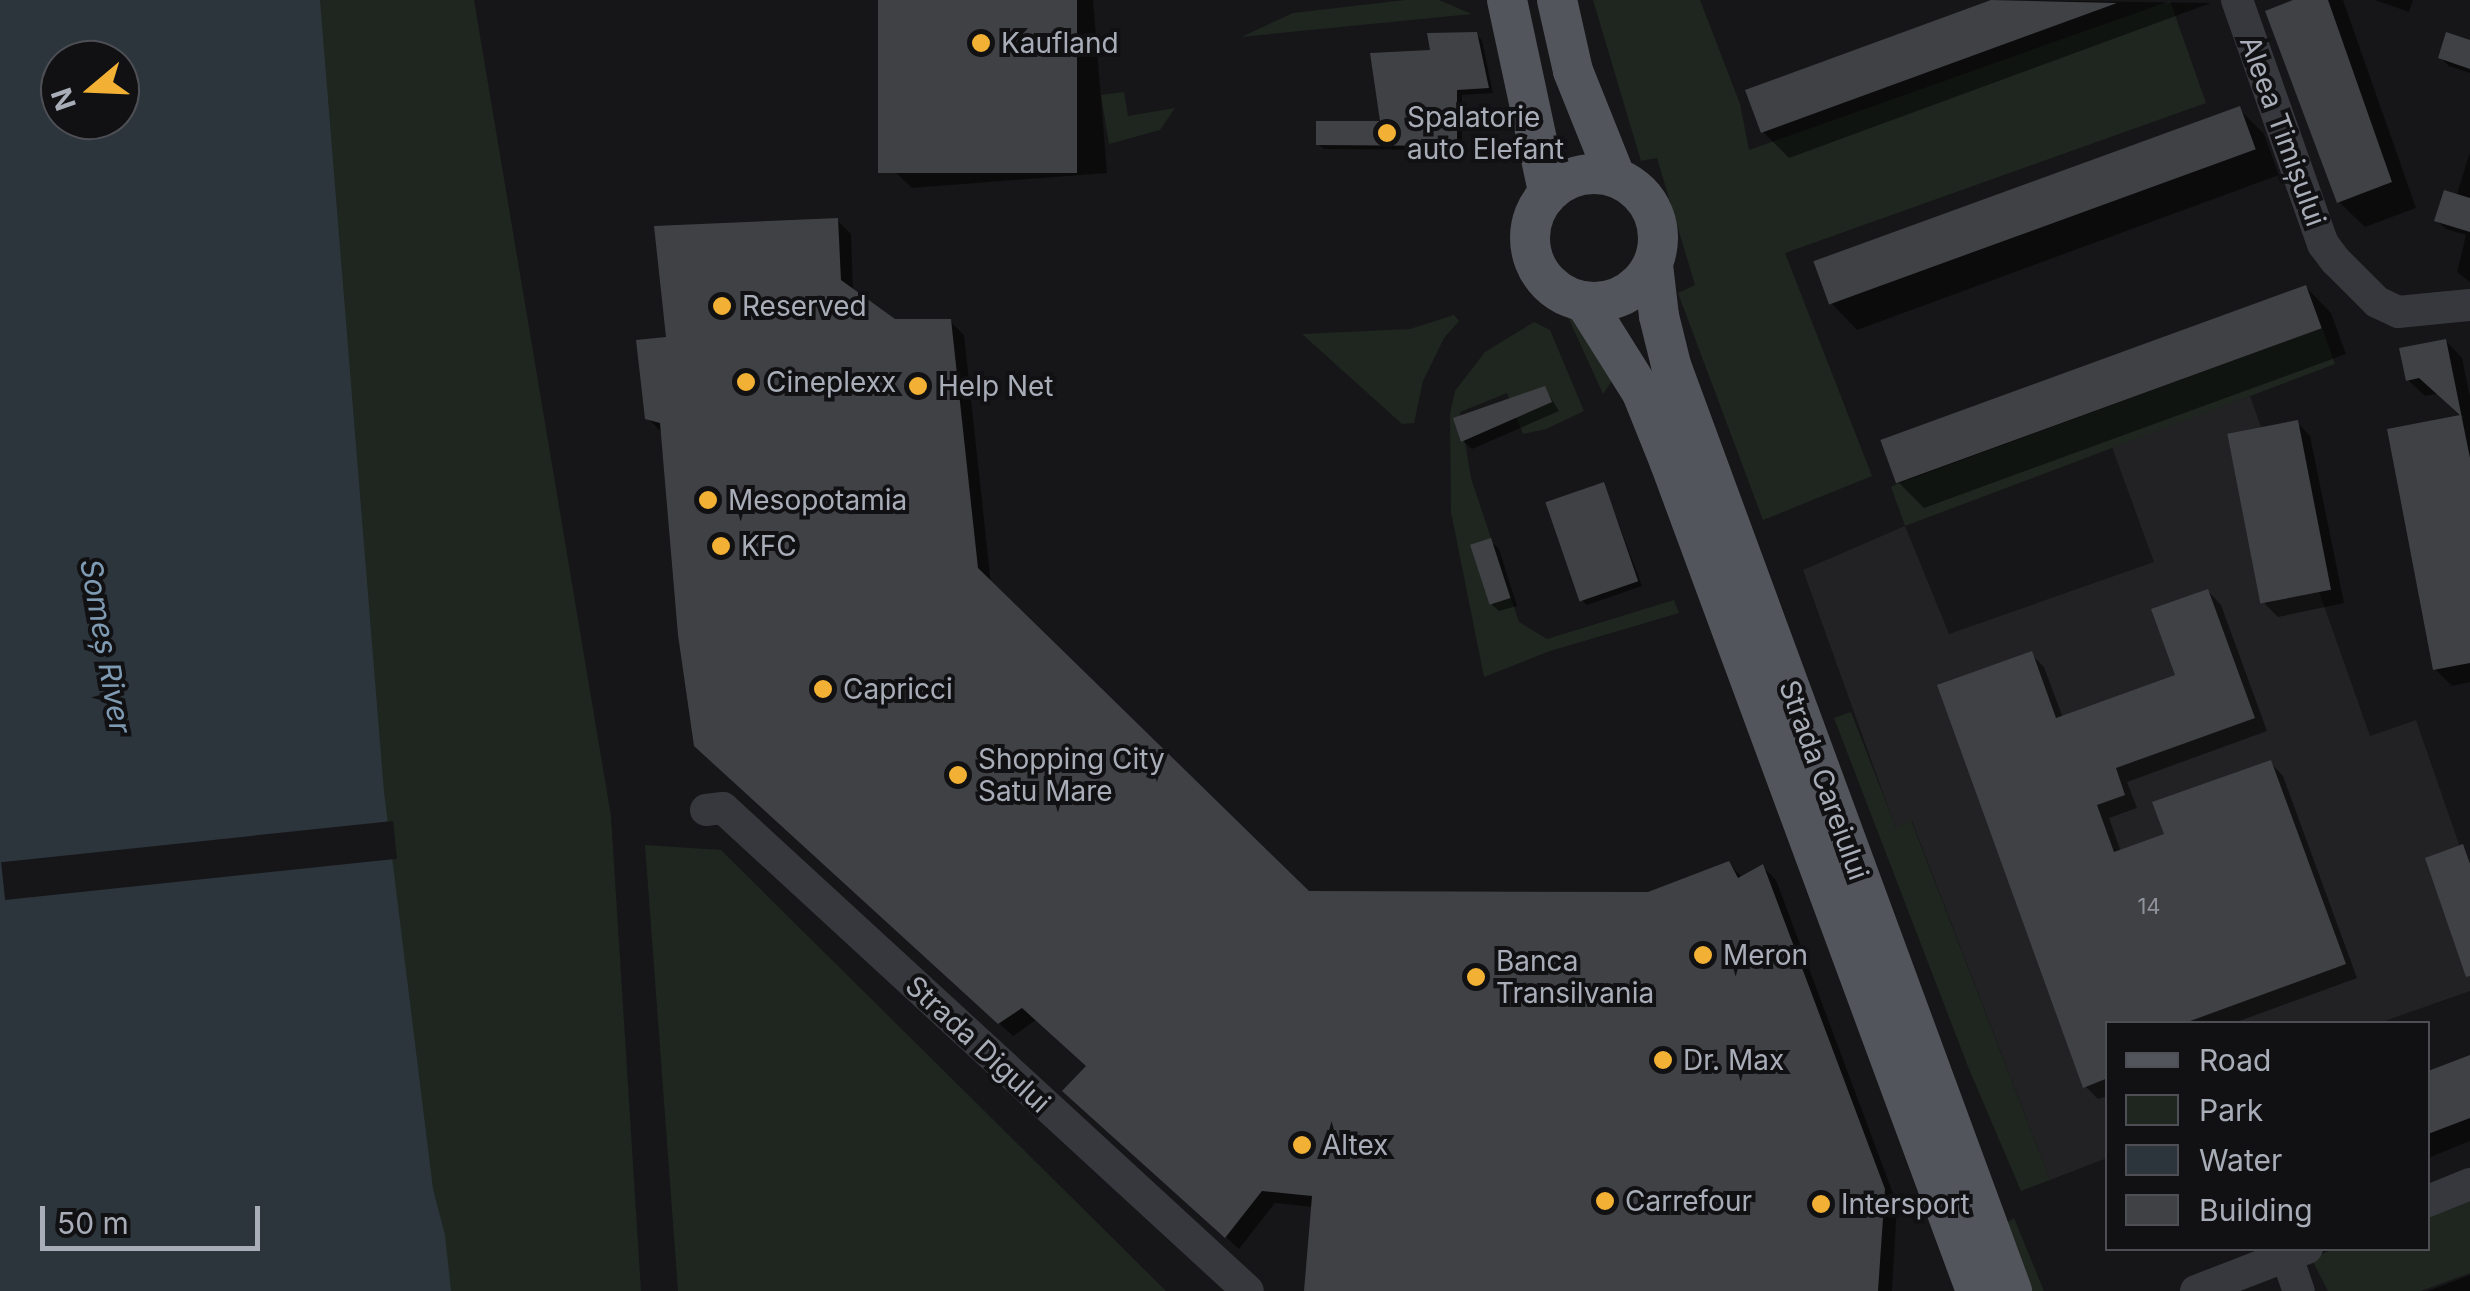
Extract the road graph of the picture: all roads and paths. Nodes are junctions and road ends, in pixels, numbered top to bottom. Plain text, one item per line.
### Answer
1 (1506, 0) edge
2 (1557, 0) edge
3 (2237, 0) edge
4 (1614, 176) junction
5 (1548, 192) junction
6 (1653, 265) junction
7 (1585, 302) junction
8 (2470, 305) edge
9 (706, 810) dead end
10 (2470, 1184) edge
11 (2430, 1200) edge
12 (2297, 1252) edge
13 (1248, 1291) edge
14 (1976, 1291) edge
15 (2012, 1291) edge
16 (2196, 1291) edge
17 (2300, 1291) edge

1 - 5 main road
2 - 4 main road
3 - 8 street, Aleea Timișului
4 - 5 main road
4 - 6 main road
5 - 7 main road
6 - 7 main road
6 - 15 main road, Strada Careiului
7 - 14 main road, Strada Careiului
9 - 13 street, Strada Digului
10 - 11 street
12 - 16 street
12 - 17 street

